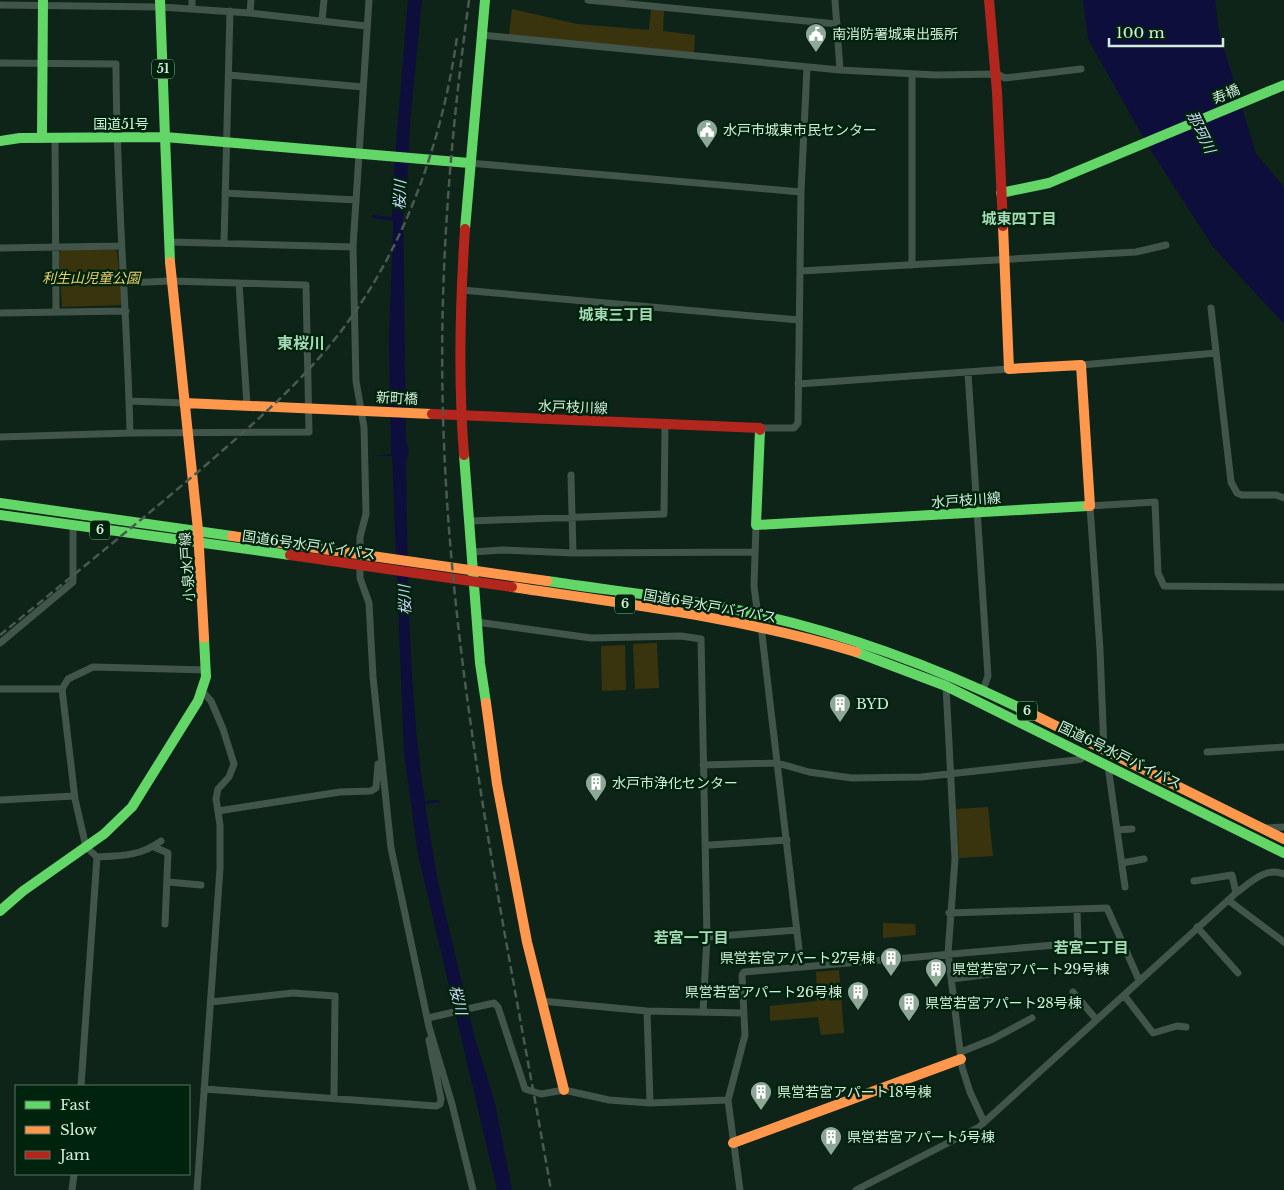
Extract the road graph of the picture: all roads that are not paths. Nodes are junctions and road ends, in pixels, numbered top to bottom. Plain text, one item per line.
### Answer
1 (192, 0) edge
2 (250, 0) edge
3 (324, 0) edge
4 (369, 0) edge
5 (485, 0) edge
6 (588, 0) edge
7 (835, 0) edge
8 (989, 0) edge
9 (43, 3) edge
10 (92, 4) edge
11 (161, 4) edge
12 (0, 6) edge
13 (192, 9) junction
14 (230, 12) junction
15 (250, 13) junction
16 (322, 20) junction
17 (837, 24) junction
18 (366, 26) junction
19 (481, 35) junction
20 (0, 63) edge
21 (43, 63) junction
22 (807, 67) junction
23 (1081, 69) dead end
24 (840, 70) junction
25 (912, 74) junction
26 (997, 74) junction
27 (229, 76) junction
28 (1284, 84) edge
29 (363, 87) junction
30 (42, 137) junction
31 (54, 137) junction
32 (165, 137) junction
33 (116, 138) junction
34 (0, 141) edge
35 (226, 141) junction
36 (360, 152) junction
37 (469, 163) junction
38 (801, 192) junction
39 (225, 193) junction
40 (1001, 193) junction
41 (356, 200) junction
42 (170, 242) junction
43 (224, 242) junction
44 (1166, 245) dead end
45 (121, 246) junction
46 (56, 247) junction
47 (353, 247) junction
48 (0, 248) edge
49 (1002, 260) junction
50 (912, 265) junction
51 (801, 271) junction
52 (170, 281) junction
53 (124, 283) junction
54 (239, 283) junction
55 (461, 290) junction
56 (1211, 308) dead end
57 (56, 311) junction
58 (126, 311) junction
59 (0, 313) edge
60 (799, 320) junction
61 (1216, 354) junction
62 (1081, 365) junction
63 (1009, 369) junction
64 (968, 373) junction
65 (798, 384) junction
66 (129, 401) junction
67 (185, 403) junction
68 (247, 405) junction
69 (309, 408) junction
70 (365, 410) junction
71 (425, 414) joint
72 (462, 416) junction
73 (665, 425) junction
74 (760, 428) junction
75 (130, 433) junction
76 (188, 434) junction
77 (0, 437) edge
78 (571, 475) dead end
79 (1284, 498) edge
80 (0, 503) edge
81 (1090, 506) junction
82 (977, 513) junction
83 (0, 516) edge
84 (572, 519) junction
85 (471, 521) junction
86 (756, 525) junction
87 (74, 526) junction
88 (198, 530) junction
89 (199, 544) junction
90 (473, 552) junction
91 (754, 552) junction
92 (573, 553) junction
93 (349, 559) junction
94 (486, 578) junction
95 (1284, 587) edge
96 (757, 613) junction
97 (477, 622) junction
98 (762, 628) junction
99 (0, 643) edge
100 (207, 670) junction
101 (946, 686) junction
102 (0, 689) edge
103 (62, 689) junction
104 (983, 690) junction
105 (203, 692) junction
106 (1284, 747) edge
107 (1104, 750) junction
108 (1207, 752) dead end
109 (1085, 753) junction
110 (380, 756) junction
111 (777, 763) junction
112 (1104, 763) junction
113 (703, 765) junction
114 (949, 774) junction
115 (74, 796) junction
116 (0, 800) edge
117 (218, 811) junction
118 (1284, 827) edge
119 (1132, 829) dead end
120 (1264, 829) junction
121 (1117, 830) junction
122 (1284, 839) edge
123 (787, 840) junction
124 (161, 841) dead end
125 (710, 845) dead end
126 (86, 847) junction
127 (154, 847) junction
128 (1284, 852) edge
129 (97, 857) junction
130 (1144, 859) dead end
131 (1122, 862) junction
132 (1284, 874) edge
133 (1194, 881) dead end
134 (168, 882) junction
135 (201, 885) dead end
136 (1125, 887) dead end
137 (1236, 893) junction
138 (1228, 900) junction
139 (1077, 910) junction
140 (0, 911) edge
141 (949, 913) junction
142 (165, 924) dead end
143 (1197, 927) junction
144 (797, 930) junction
145 (707, 937) junction
146 (1284, 942) edge
147 (948, 953) junction
148 (801, 966) junction
149 (1006, 972) dead end
150 (1238, 973) dead end
151 (952, 979) junction
152 (1139, 980) junction
153 (1074, 992) dead end
154 (1124, 995) junction
155 (541, 1001) junction
156 (211, 1002) junction
157 (647, 1011) junction
158 (703, 1012) junction
159 (744, 1013) junction
160 (430, 1018) junction
161 (1032, 1018) dead end
162 (1096, 1019) junction
163 (429, 1027) junction
164 (1186, 1027) dead end
165 (961, 1055) junction
166 (81, 1085) edge
167 (204, 1089) junction
168 (564, 1090) junction
169 (334, 1098) junction
170 (728, 1100) junction
171 (650, 1103) junction
172 (984, 1122) junction
173 (733, 1142) junction
174 (74, 1175) edge
175 (72, 1190) edge
176 (196, 1190) edge
177 (473, 1190) edge
178 (740, 1190) edge
179 (856, 1190) edge

1 - 13 street
2 - 15 street
3 - 16 street
4 - 18 street
5 - 19 main road
6 - 17 street
7 - 17 street
8 - 26 main road
9 - 10 street
9 - 12 street
9 - 21 main road
10 - 11 street
11 - 13 street
11 - 32 main road, 国道51号 / 51
13 - 14 street
14 - 15 street
14 - 27 street
15 - 16 street
16 - 18 street
17 - 24 street
18 - 29 street
19 - 22 street
19 - 37 main road
20 - 21 street
21 - 30 main road
21 - 33 street
22 - 24 street
22 - 38 street
23 - 26 street
24 - 25 street
25 - 26 street
25 - 50 street
26 - 40 main road
27 - 29 street
27 - 35 street
28 - 40 main road, 寿橋
29 - 36 street
30 - 31 main road, 国道51号
30 - 34 main road, 国道51号
31 - 33 main road, 国道51号
31 - 46 street
32 - 33 main road, 国道51号
32 - 35 main road
32 - 42 main road, 小泉水戸線
33 - 45 street
35 - 36 main road
35 - 39 street
36 - 37 main road
36 - 41 street
37 - 38 street
37 - 55 main road
38 - 51 street
39 - 41 street
39 - 43 street
40 - 49 main road
41 - 47 street
42 - 43 street
42 - 52 main road, 小泉水戸線
43 - 47 street
44 - 49 street
45 - 46 street
45 - 53 street
46 - 48 street
46 - 57 street
47 - 70 street
49 - 50 street
49 - 63 main road
50 - 51 street
51 - 60 street
52 - 53 street
52 - 54 street
52 - 67 main road, 小泉水戸線
53 - 58 street
54 - 68 street
54 - 69 street
55 - 60 street
55 - 72 main road
56 - 61 street
57 - 58 street
57 - 59 street
58 - 66 street
60 - 65 street
61 - 62 street
61 - 79 street
62 - 63 main road
62 - 81 main road
63 - 64 street
64 - 65 street
64 - 82 street
65 - 74 street
66 - 67 street
66 - 75 street
67 - 68 main road
67 - 76 main road, 小泉水戸線
68 - 69 main road
69 - 70 main road
69 - 76 street
70 - 71 main road, 新町橋
70 - 110 street
71 - 72 main road, 水戸枝川線
72 - 73 main road, 水戸枝川線
72 - 85 main road
73 - 74 main road, 水戸枝川線
73 - 84 street
74 - 86 main road
75 - 76 street
75 - 77 street
76 - 88 main road, 小泉水戸線
78 - 84 street
80 - 88 main road, 国道6号水戸バイパス / 6
81 - 82 main road, 水戸枝川線
81 - 95 street
81 - 107 street
82 - 86 main road, 水戸枝川線
82 - 104 street
83 - 87 main road, 国道6号水戸バイパス / 6
84 - 85 street
84 - 92 street
85 - 90 main road
86 - 91 street
87 - 89 main road, 国道6号水戸バイパス / 6
87 - 99 street
88 - 89 main road, 小泉水戸線
88 - 93 main road, 国道6号水戸バイパス / 6
89 - 93 main road, 国道6号水戸バイパス / 6
89 - 100 main road, 小泉水戸線
90 - 92 street
90 - 97 main road
91 - 92 street
91 - 96 street
93 - 94 main road, 国道6号水戸バイパス / 6
94 - 96 main road, 国道6号水戸バイパス / 6
94 - 98 main road, 国道6号水戸バイパス / 6
96 - 98 street
96 - 104 main road, 国道6号水戸バイパス / 6
97 - 113 street
97 - 155 main road
98 - 101 main road, 国道6号水戸バイパス / 6
98 - 111 street
100 - 103 street
100 - 105 main road, 小泉水戸線
101 - 109 main road, 国道6号水戸バイパス / 6
101 - 114 street
102 - 103 street
103 - 115 street
104 - 107 main road, 国道6号水戸バイパス / 6
105 - 117 street
105 - 126 main road, 小泉水戸線
106 - 108 street
107 - 112 street
107 - 120 main road, 国道6号水戸バイパス / 6
109 - 112 main road, 国道6号水戸バイパス / 6
109 - 114 street
110 - 117 street
110 - 160 street
111 - 113 street
111 - 114 street
111 - 123 street
112 - 121 street
112 - 128 main road, 国道6号水戸バイパス / 6
113 - 145 street
114 - 141 street
115 - 116 street
115 - 126 street
117 - 156 street
118 - 120 street
119 - 121 street
120 - 122 main road, 国道6号水戸バイパス / 6
121 - 131 street
123 - 125 street
123 - 144 street
124 - 127 street
126 - 129 street
126 - 140 main road, 小泉水戸線
127 - 129 street
127 - 134 street
129 - 166 street
130 - 131 street
131 - 136 street
132 - 137 street
133 - 137 street
134 - 135 street
134 - 142 street
137 - 138 street
138 - 143 street
138 - 146 street
139 - 141 street
139 - 147 street
139 - 152 street
141 - 147 street
143 - 150 street
143 - 152 street
144 - 145 street
144 - 148 street
145 - 158 street
147 - 148 street
147 - 151 street
148 - 159 street
149 - 151 street
151 - 165 street
152 - 154 street
153 - 162 street
154 - 162 street
154 - 164 street
155 - 157 street
155 - 168 main road
156 - 167 street
156 - 169 street
157 - 158 street
157 - 171 street
158 - 159 street
159 - 170 street
160 - 163 street
160 - 168 street
161 - 165 street
162 - 172 street
163 - 169 street
163 - 177 street
165 - 172 street
165 - 173 main road
167 - 169 street
167 - 176 street
168 - 171 street
170 - 171 street
170 - 173 street
172 - 179 street
173 - 178 street
174 - 175 street

